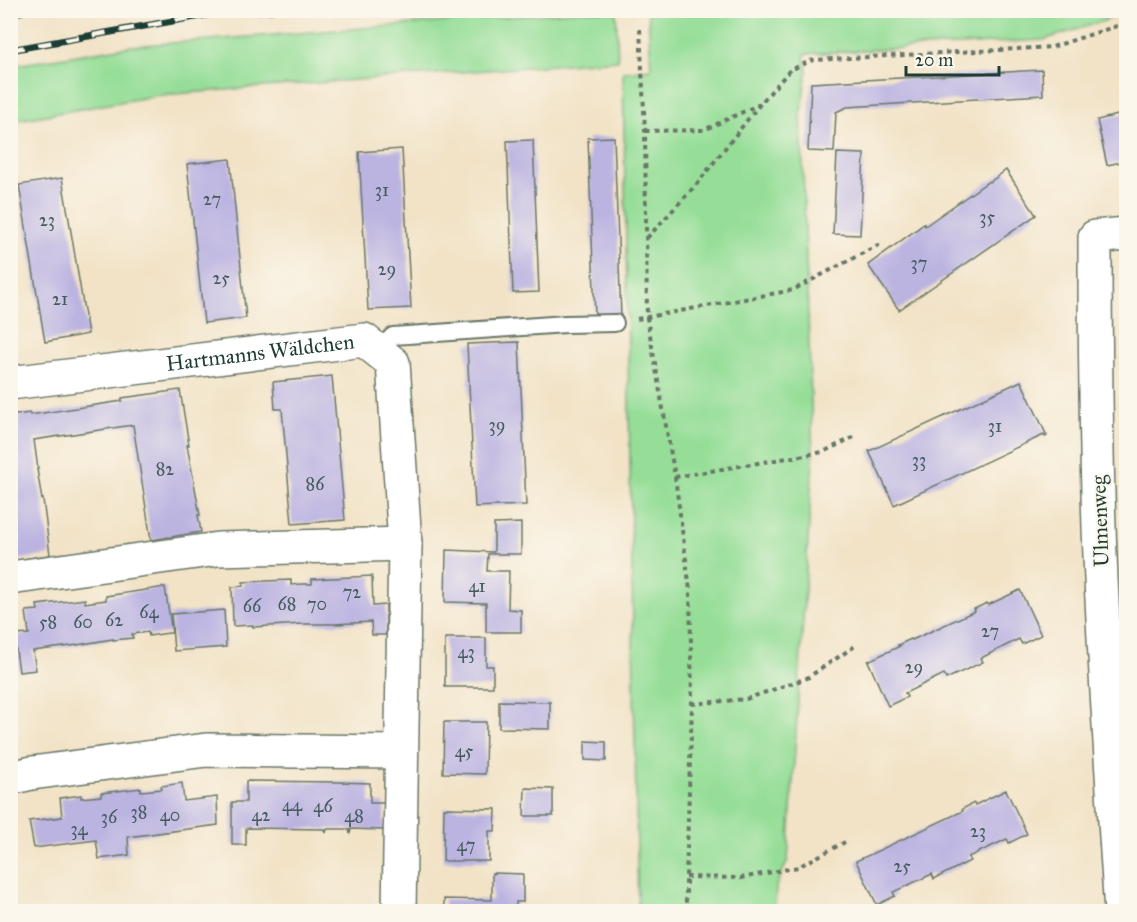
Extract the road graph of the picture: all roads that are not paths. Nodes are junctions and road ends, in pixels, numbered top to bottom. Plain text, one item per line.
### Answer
1 (1111, 236) edge
2 (615, 323) dead end
3 (378, 351) junction
4 (10, 383) edge
5 (405, 544) junction
6 (10, 578) edge
7 (1118, 718) edge
8 (401, 752) junction
9 (10, 778) edge
10 (399, 912) edge
11 (1121, 912) edge

1 - 7 street, Ulmenweg
2 - 3 lane
3 - 4 street, Hartmanns Wäldchen
3 - 5 street, Hartmanns Wäldchen
5 - 6 street
5 - 8 street, Hartmanns Wäldchen
7 - 11 street, Ulmenweg
8 - 9 street
8 - 10 street, Hartmanns Wäldchen

